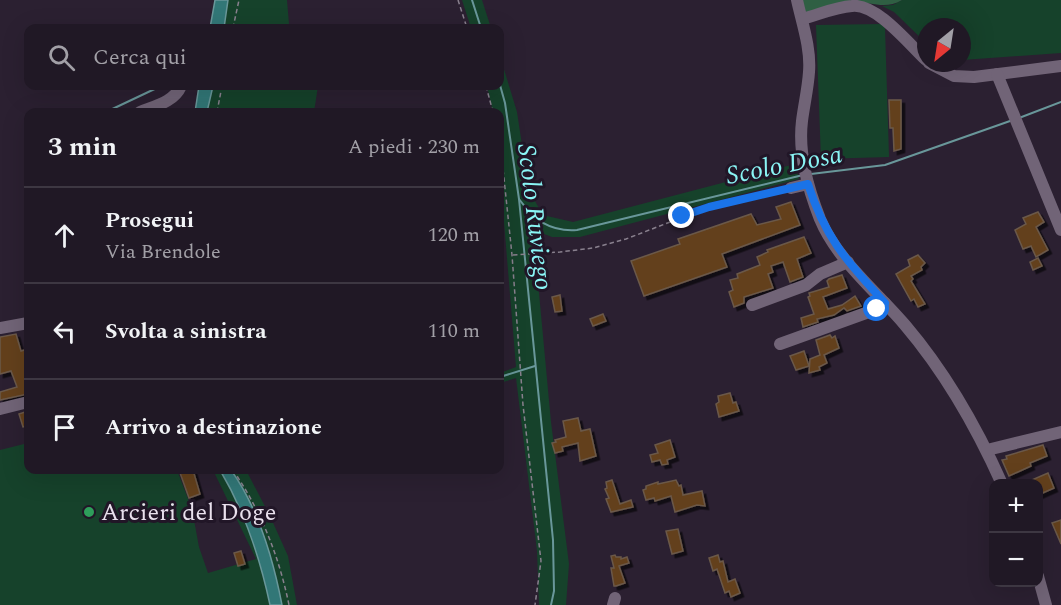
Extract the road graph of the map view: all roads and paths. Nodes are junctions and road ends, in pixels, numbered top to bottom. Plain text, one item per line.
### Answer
1 (238, 0) edge
2 (458, 0) edge
3 (797, 0) edge
4 (801, 19) junction
5 (234, 24) edge
6 (466, 24) edge
7 (917, 52) edge
8 (1061, 66) edge
9 (947, 72) edge
10 (997, 74) junction
11 (180, 90) edge
12 (221, 90) edge
13 (487, 90) edge
14 (150, 108) edge
15 (218, 108) edge
16 (492, 108) edge
17 (807, 177) junction
18 (504, 178) edge
19 (791, 188) joint
20 (1061, 230) edge
21 (512, 255) junction
22 (848, 262) junction
23 (885, 303) junction
24 (752, 305) dead end
25 (24, 324) edge
26 (0, 328) edge
27 (780, 344) dead end
28 (24, 403) edge
29 (0, 409) edge
30 (1061, 432) edge
31 (987, 450) junction
32 (235, 474) edge
33 (1000, 479) edge
34 (1041, 587) edge
35 (289, 605) edge
36 (535, 605) edge
37 (1046, 605) edge

1 - 5 path
2 - 6 path
3 - 4 street
4 - 7 street
4 - 17 street
8 - 10 street
9 - 10 street
10 - 20 street
11 - 14 street
12 - 15 path
13 - 16 path
17 - 19 street
17 - 22 street
18 - 21 path
19 - 21 path
21 - 36 path
22 - 23 street
22 - 24 street
23 - 27 street
23 - 31 street
25 - 26 street
28 - 29 street
30 - 31 street
31 - 33 street
32 - 35 path
34 - 37 street

